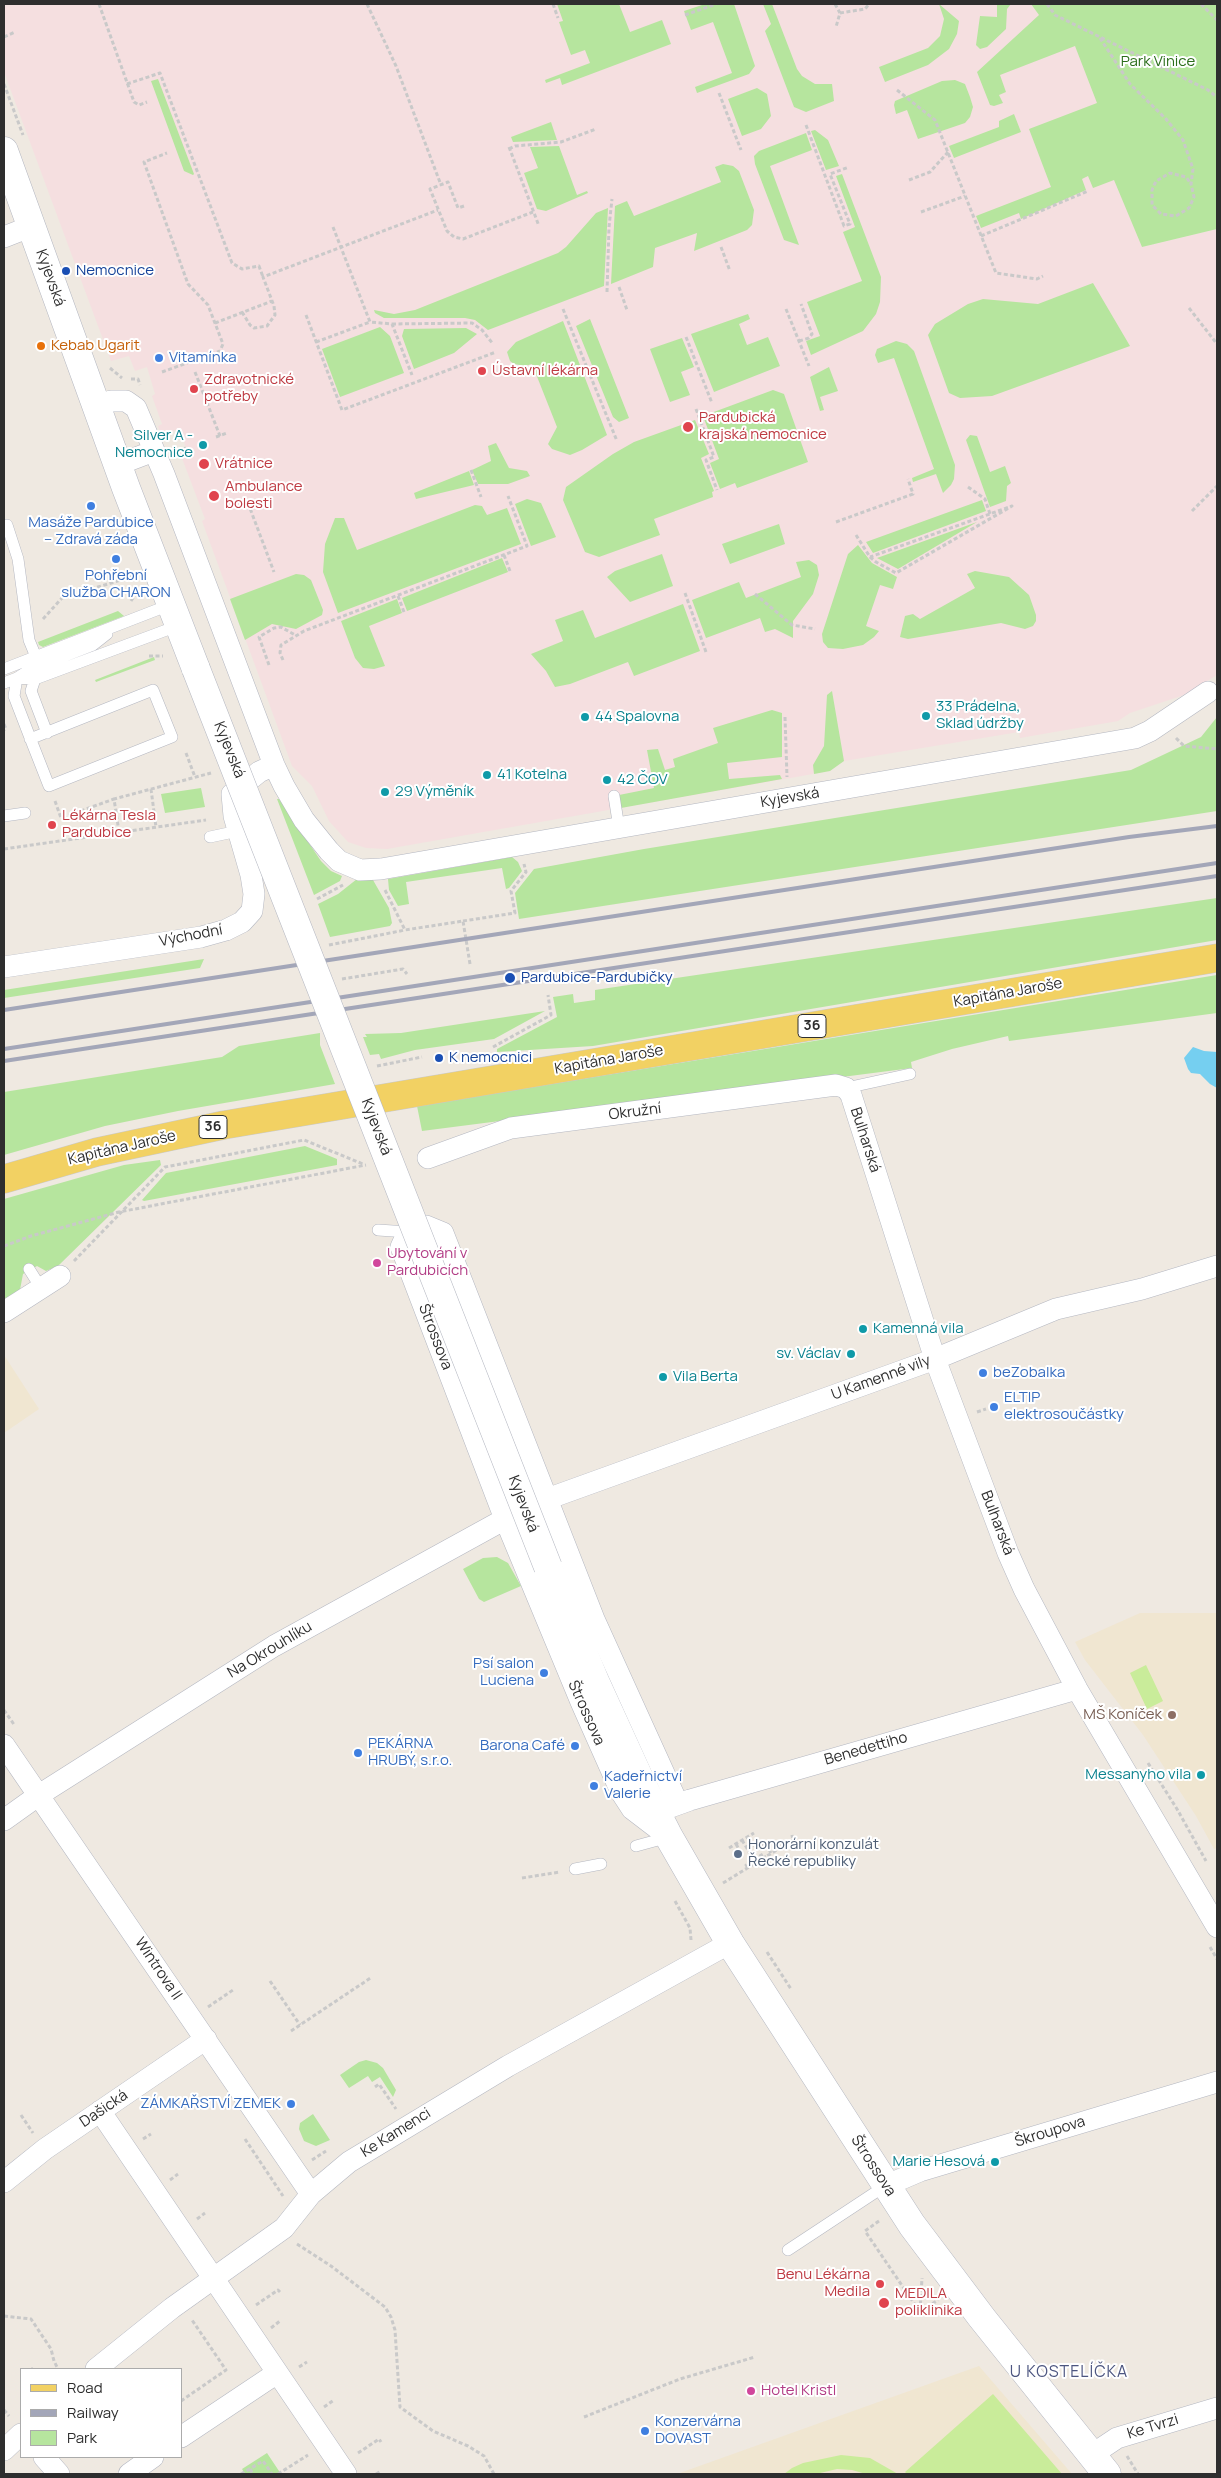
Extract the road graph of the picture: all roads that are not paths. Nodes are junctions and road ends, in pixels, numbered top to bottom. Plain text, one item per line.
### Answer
1 (14, 145) edge
2 (32, 226) junction
3 (4, 237) edge
4 (97, 406) junction
5 (154, 451) junction
6 (117, 464) junction
7 (7, 525) dead end
8 (176, 614) junction
9 (114, 628) junction
10 (36, 657) junction
11 (4, 669) edge
12 (17, 678) junction
13 (36, 680) junction
14 (4, 683) edge
15 (1208, 692) dead end
16 (47, 733) junction
17 (30, 739) junction
18 (274, 765) junction
19 (614, 796) dead end
20 (25, 813) dead end
21 (4, 816) edge
22 (619, 828) junction
23 (238, 831) junction
24 (210, 837) dead end
25 (1217, 958) edge
26 (4, 967) edge
27 (910, 1074) dead end
28 (846, 1088) junction
29 (428, 1158) dead end
30 (4, 1179) edge
31 (378, 1230) dead end
32 (408, 1232) junction
33 (1217, 1266) edge
34 (29, 1269) dead end
35 (60, 1276) road end
36 (41, 1288) junction
37 (4, 1312) edge
38 (935, 1359) junction
39 (547, 1499) junction
40 (505, 1519) junction
41 (1077, 1688) junction
42 (4, 1745) edge
43 (643, 1786) joint
44 (39, 1795) junction
45 (667, 1808) junction
46 (4, 1820) edge
47 (668, 1837) junction
48 (636, 1846) dead end
49 (601, 1864) dead end
50 (575, 1870) road end
51 (1217, 1927) edge
52 (730, 1943) junction
53 (206, 2039) junction
54 (1217, 2082) edge
55 (100, 2111) junction
56 (4, 2182) edge
57 (885, 2186) junction
58 (312, 2194) junction
59 (788, 2250) dead end
60 (212, 2279) junction
61 (97, 2368) edge
62 (277, 2372) junction
63 (1217, 2408) edge
64 (20, 2435) edge
65 (182, 2436) edge
66 (4, 2450) edge
67 (1104, 2456) edge
68 (45, 2458) edge
69 (152, 2458) edge
70 (343, 2470) edge
71 (59, 2474) edge
72 (129, 2474) edge

1 - 2 street, Kyjevská
2 - 3 street
2 - 4 street, Kyjevská
4 - 5 street
4 - 6 street, Kyjevská
5 - 6 street
5 - 18 street
6 - 8 street, Kyjevská
7 - 10 lane
8 - 9 lane
8 - 13 lane
8 - 43 street, Kyjevská, bridge
9 - 10 lane
9 - 12 lane
10 - 11 lane
12 - 13 lane
12 - 14 lane
12 - 17 lane
13 - 16 lane
15 - 22 street, Kyjevská
16 - 17 lane
16 - 17 lane
18 - 22 street, Kyjevská
18 - 23 street, Východní
19 - 22 lane
20 - 21 lane
23 - 24 lane
23 - 26 street, Východní
25 - 30 main road, Kapitána Jaroše / 36
27 - 28 lane
28 - 29 street, Okružní
28 - 38 street, Bulharská
31 - 32 lane
32 - 39 street, Štrossova
32 - 40 street, Štrossova
33 - 38 street, U Kamenné vily
34 - 36 lane
35 - 36 street
36 - 37 street
38 - 39 street, U Kamenné vily
38 - 41 street, Bulharská
39 - 40 street, Na Okrouhlíku
39 - 45 street, Štrossova
40 - 44 street, Na Okrouhlíku
40 - 47 street, Štrossova
41 - 45 street, Benedettiho
41 - 51 street, Bulharská
42 - 44 street, Wintrova II
43 - 45 street, Štrossova
44 - 46 street, Na Okrouhlíku
44 - 53 street, Wintrova II
45 - 47 street, Štrossova
47 - 48 lane
47 - 52 street, Štrossova
49 - 50 lane
52 - 57 street, Štrossova
52 - 58 street, Ke Kamenci
53 - 55 street, Dašická
53 - 58 street, Wintrova II
54 - 57 street, Škroupova
55 - 56 street, Dašická
55 - 60 street
57 - 59 lane
57 - 67 street, Štrossova
58 - 60 street, Ke Kamenci
60 - 61 street, Ke Kamenci
60 - 62 street
62 - 65 street
62 - 70 street
63 - 67 street, Ke Tvrzi
64 - 66 street
68 - 71 street
69 - 72 street

